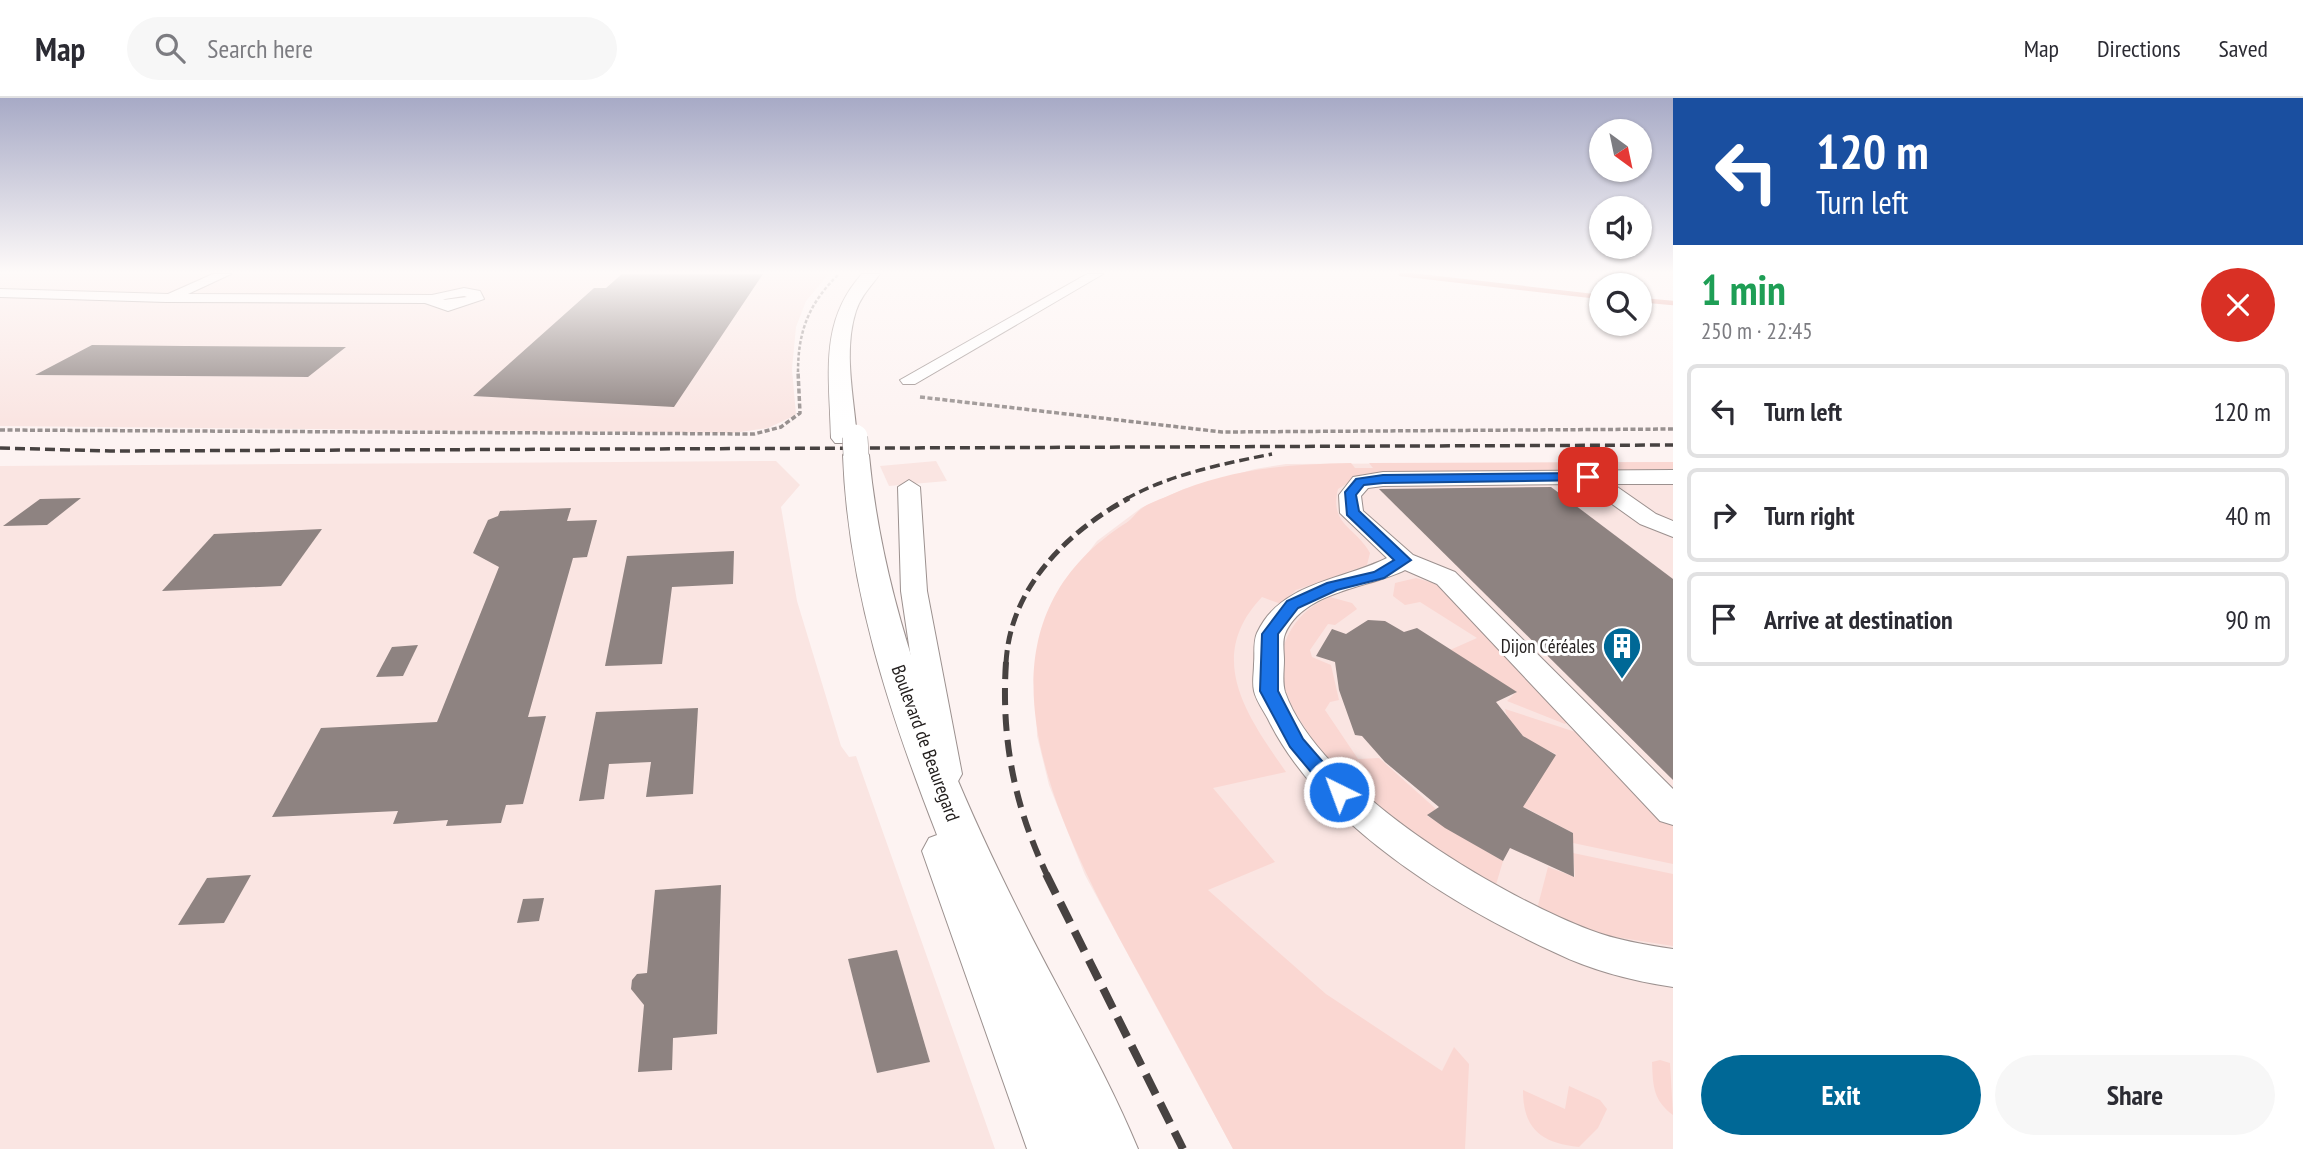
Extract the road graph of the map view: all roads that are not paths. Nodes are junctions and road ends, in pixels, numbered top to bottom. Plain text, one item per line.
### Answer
1 (846, 323) edge
2 (1009, 323) edge
3 (909, 380) road end
4 (850, 446) junction
5 (1588, 477) junction
6 (1673, 477) edge
7 (909, 487) dead end
8 (1673, 530) edge
9 (1404, 560) junction
10 (950, 811) junction
11 (1673, 811) edge
12 (1673, 968) edge
13 (1058, 1149) edge
14 (1107, 1149) edge

1 - 4 main road, Boulevard de Beauregard
2 - 3 street
4 - 10 main road, Boulevard de Beauregard
4 - 13 main road, Boulevard de Beauregard
5 - 6 street
5 - 8 street
5 - 9 street
7 - 10 street
9 - 11 street
9 - 12 street
10 - 14 main road, Boulevard de Beauregard

